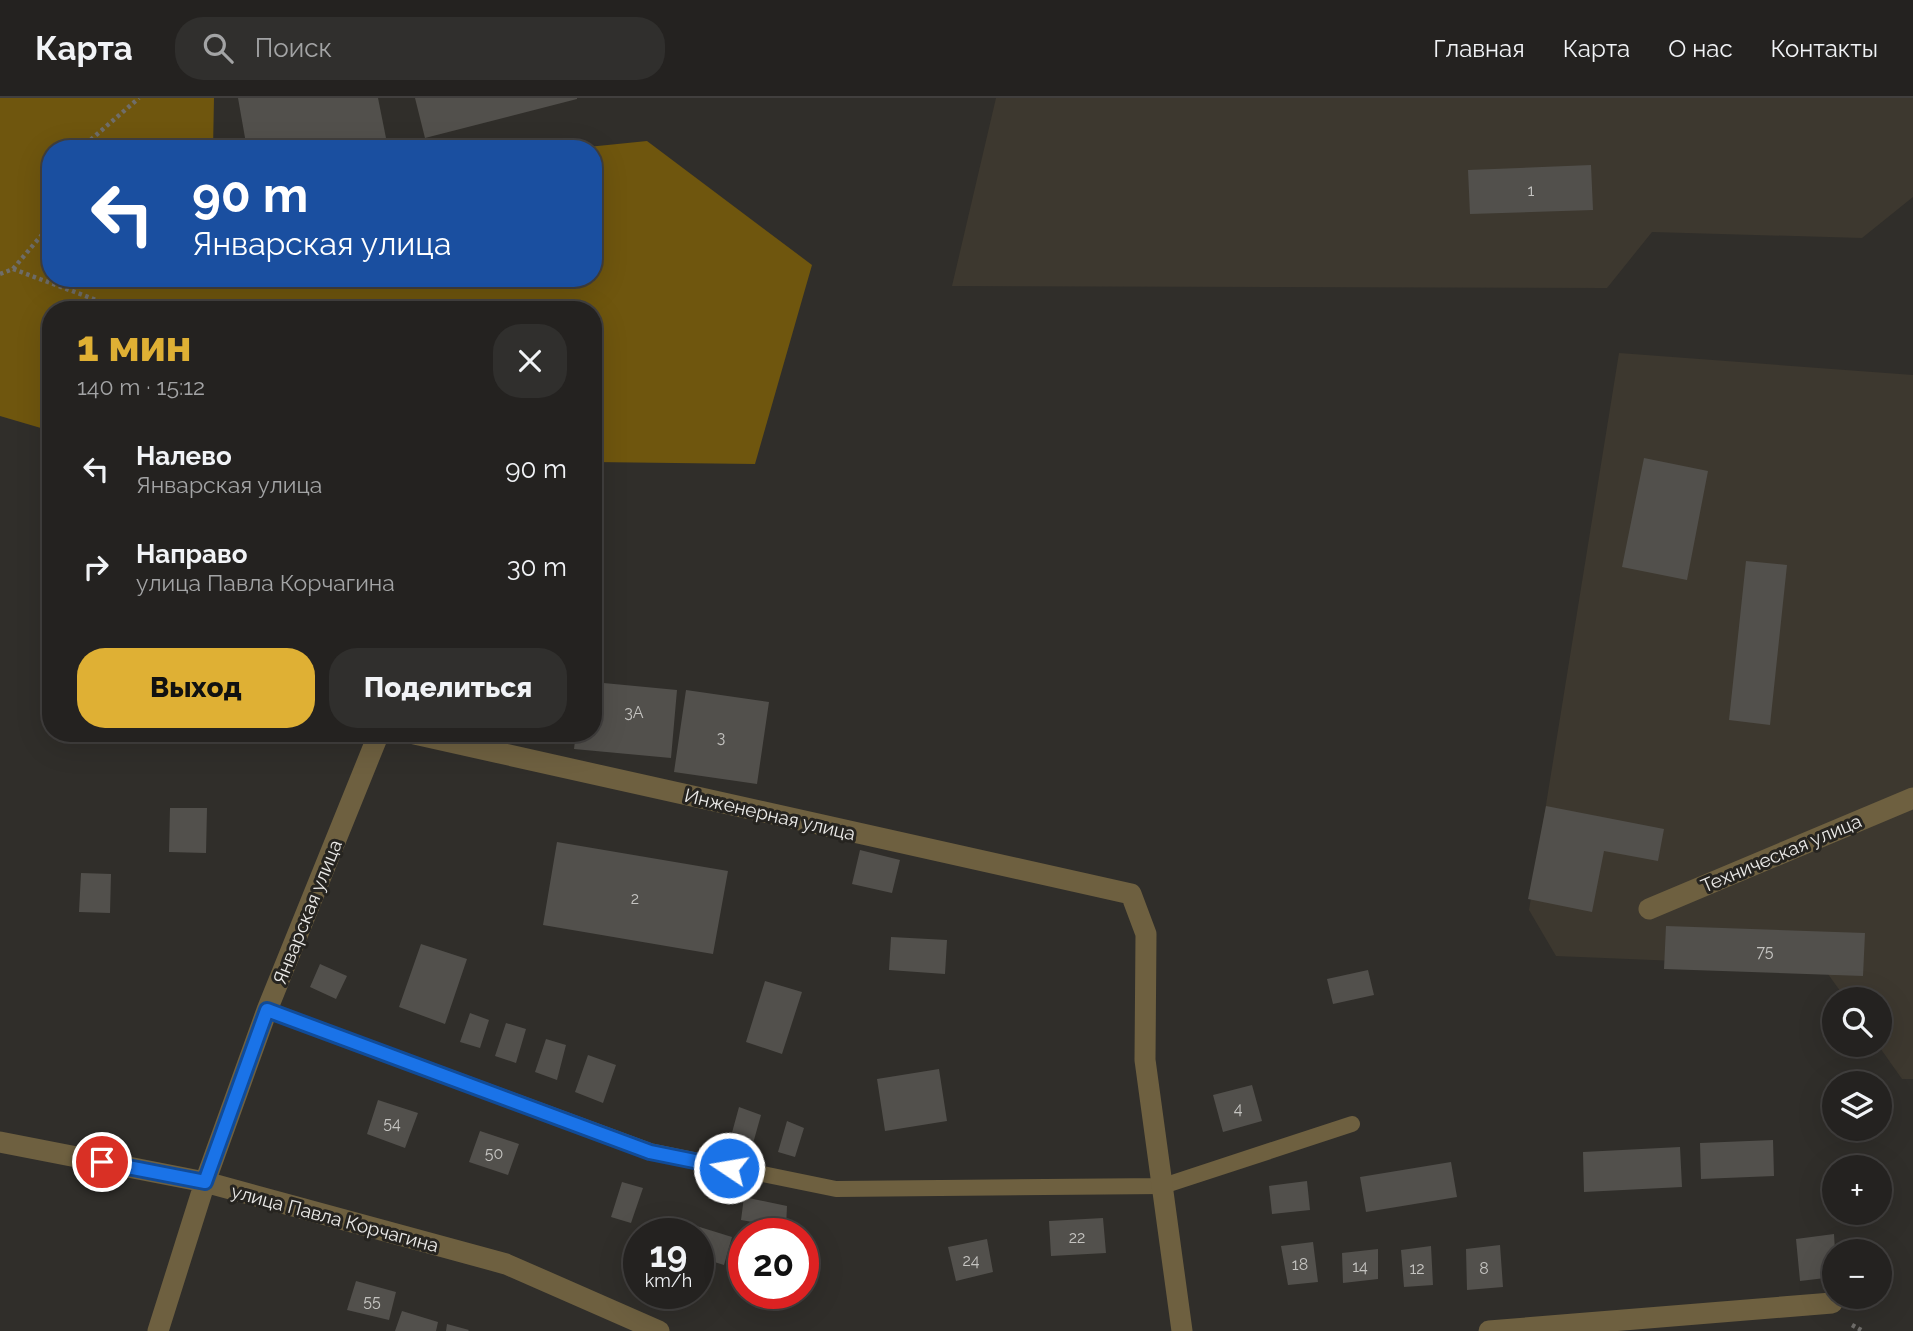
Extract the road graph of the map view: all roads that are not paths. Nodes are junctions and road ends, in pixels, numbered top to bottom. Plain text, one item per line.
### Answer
1 (375, 742) edge
2 (450, 742) edge
3 (1913, 797) edge
4 (1649, 909) dead end
5 (267, 1010) junction
6 (1352, 1124) dead end
7 (0, 1142) edge
8 (205, 1182) junction
9 (1163, 1186) junction
10 (1822, 1304) edge
11 (158, 1331) edge
12 (659, 1331) edge
13 (1182, 1331) edge
14 (1489, 1331) edge

1 - 5 street, Январская улица
2 - 9 street, Инженерная улица
3 - 4 street, Техническая улица
5 - 8 street, Январская улица
5 - 9 lane
6 - 9 lane
7 - 8 street, улица Павла Корчагина
8 - 11 street, Январская улица
8 - 12 street, улица Павла Корчагина
9 - 13 street
10 - 14 street

